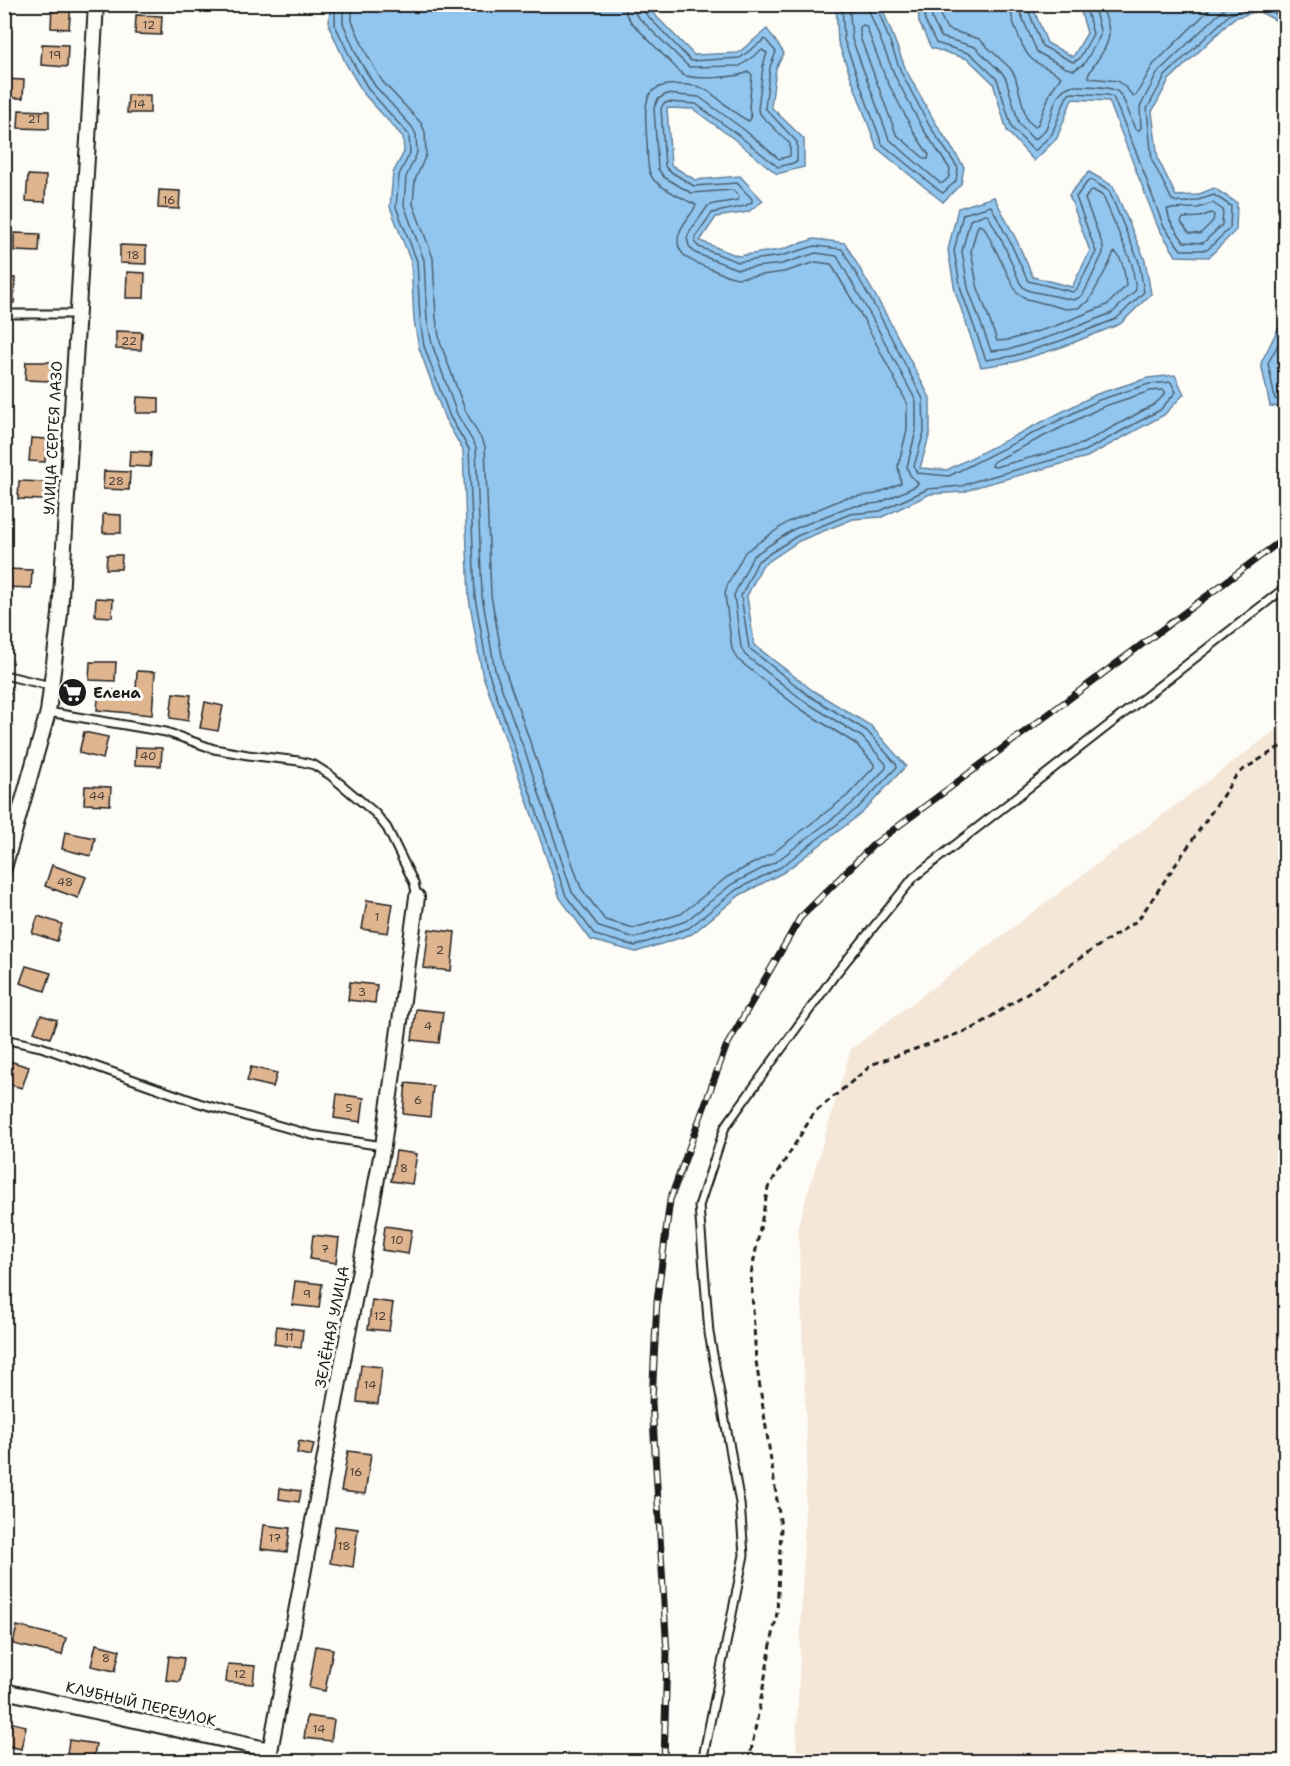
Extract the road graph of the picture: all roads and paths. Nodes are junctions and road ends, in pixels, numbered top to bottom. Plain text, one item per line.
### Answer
1 (96, 4) edge
2 (4, 314) edge
3 (77, 314) junction
4 (1286, 587) edge
5 (4, 675) edge
6 (51, 686) junction
7 (48, 712) junction
8 (1286, 743) edge
9 (4, 868) edge
10 (417, 897) joint
11 (4, 1039) edge
12 (383, 1146) junction
13 (4, 1690) edge
14 (269, 1756) edge
15 (702, 1761) edge
16 (749, 1761) edge

1 - 3 street, УЛИЦА СЕРГЕЯ ЛАЗО
2 - 3 lane
3 - 6 street, УЛИЦА СЕРГЕЯ ЛАЗО
4 - 15 lane
5 - 6 lane
6 - 7 street, УЛИЦА СЕРГЕЯ ЛАЗО
7 - 9 street, УЛИЦА СЕРГЕЯ ЛАЗО
7 - 10 lane
8 - 16 path
10 - 12 street, ЗЕЛЁНАЯ УЛИЦА
11 - 12 lane
12 - 14 street, ЗЕЛЁНАЯ УЛИЦА
13 - 14 street, КЛУБНЫЙ ПЕРЕУЛОК

